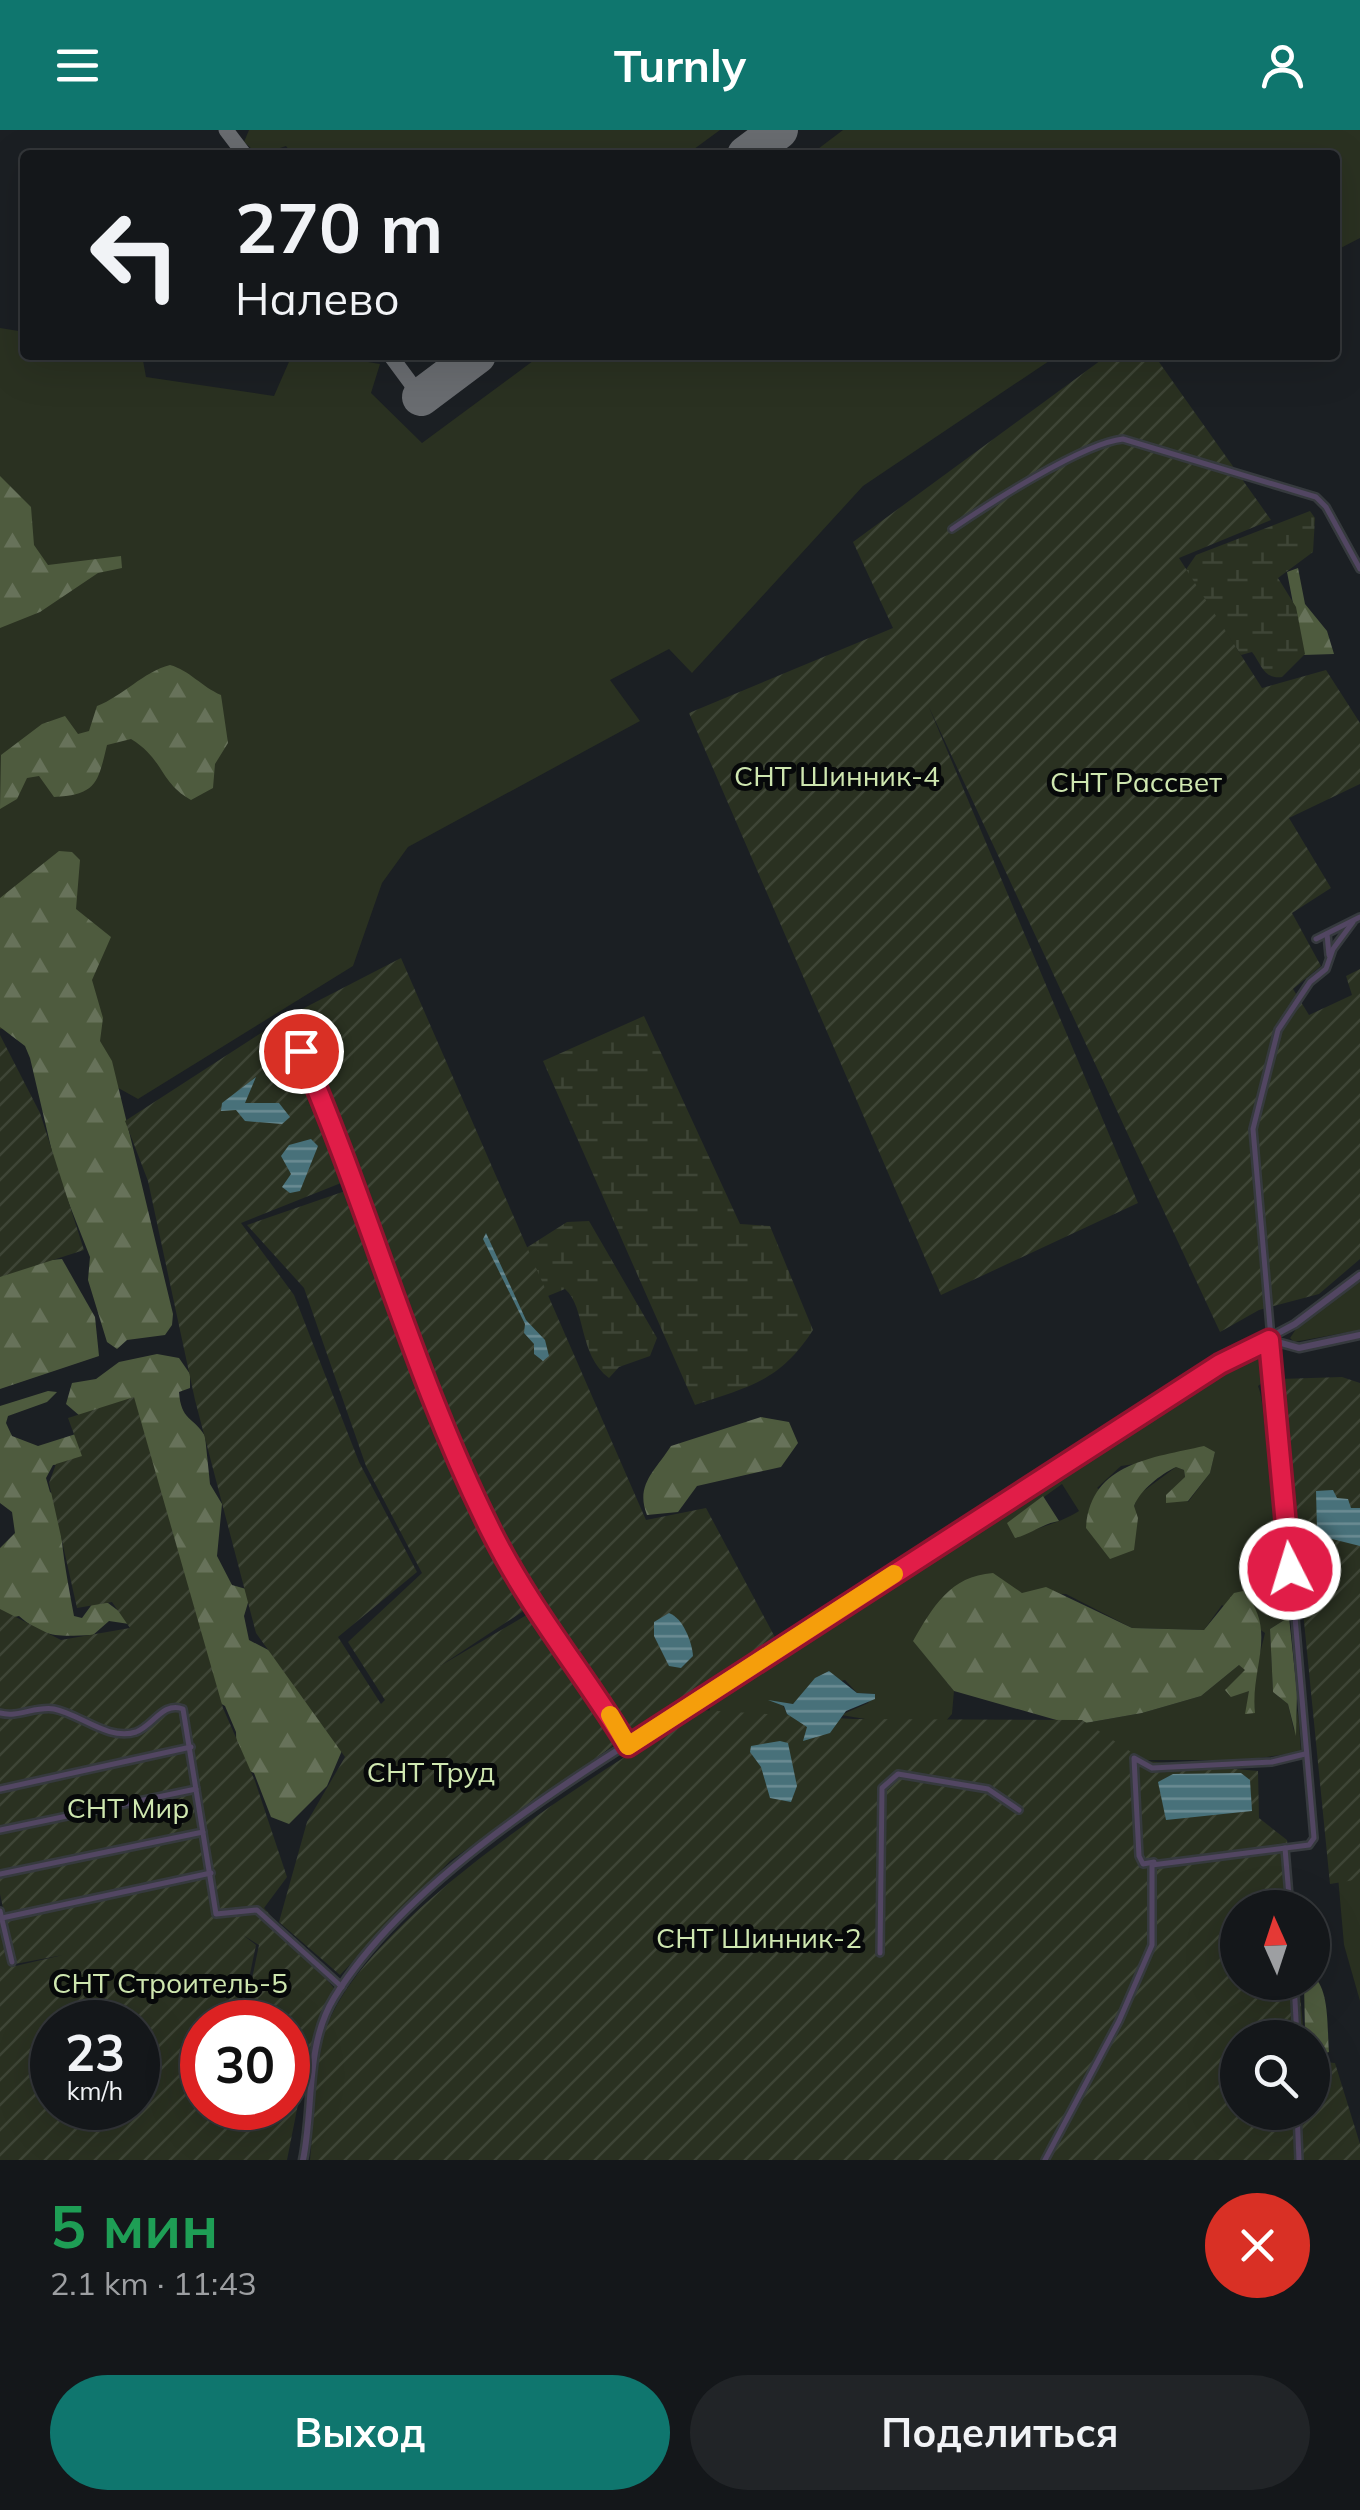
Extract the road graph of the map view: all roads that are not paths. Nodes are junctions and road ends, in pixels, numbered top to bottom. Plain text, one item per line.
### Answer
1 (952, 529) dead end
2 (1360, 569) edge
3 (1357, 919) edge
4 (1327, 934) junction
5 (1316, 940) dead end
6 (1330, 958) junction
7 (301, 1051) dead end
8 (1360, 1274) edge
9 (1360, 1334) edge
10 (1269, 1340) junction
11 (0, 1713) edge
12 (628, 1746) junction
13 (191, 1747) junction
14 (1305, 1754) junction
15 (0, 1788) edge
16 (196, 1789) junction
17 (1020, 1810) dead end
18 (0, 1830) edge
19 (203, 1832) junction
20 (1285, 1848) junction
21 (1157, 1862) junction
22 (211, 1873) junction
23 (0, 1874) edge
24 (1288, 1890) edge
25 (1, 1915) edge
26 (3, 1938) edge
27 (880, 1953) dead end
28 (12, 1962) dead end
29 (342, 1987) junction
30 (1298, 2130) edge
31 (303, 2160) edge
32 (1046, 2160) edge
33 (1299, 2160) edge

1 - 2 street
3 - 4 street
3 - 6 street
4 - 5 street
4 - 6 street
6 - 10 street
7 - 12 street
8 - 10 street
9 - 10 street
10 - 12 street
10 - 14 street
11 - 13 street
12 - 29 street
13 - 15 street
13 - 16 street
14 - 20 street
14 - 21 street
16 - 18 street
16 - 19 street
17 - 27 street
19 - 22 street
19 - 23 street
20 - 21 street
20 - 24 street
21 - 32 street
22 - 25 street
22 - 29 street
25 - 26 street
26 - 28 street
29 - 31 street
30 - 33 street

